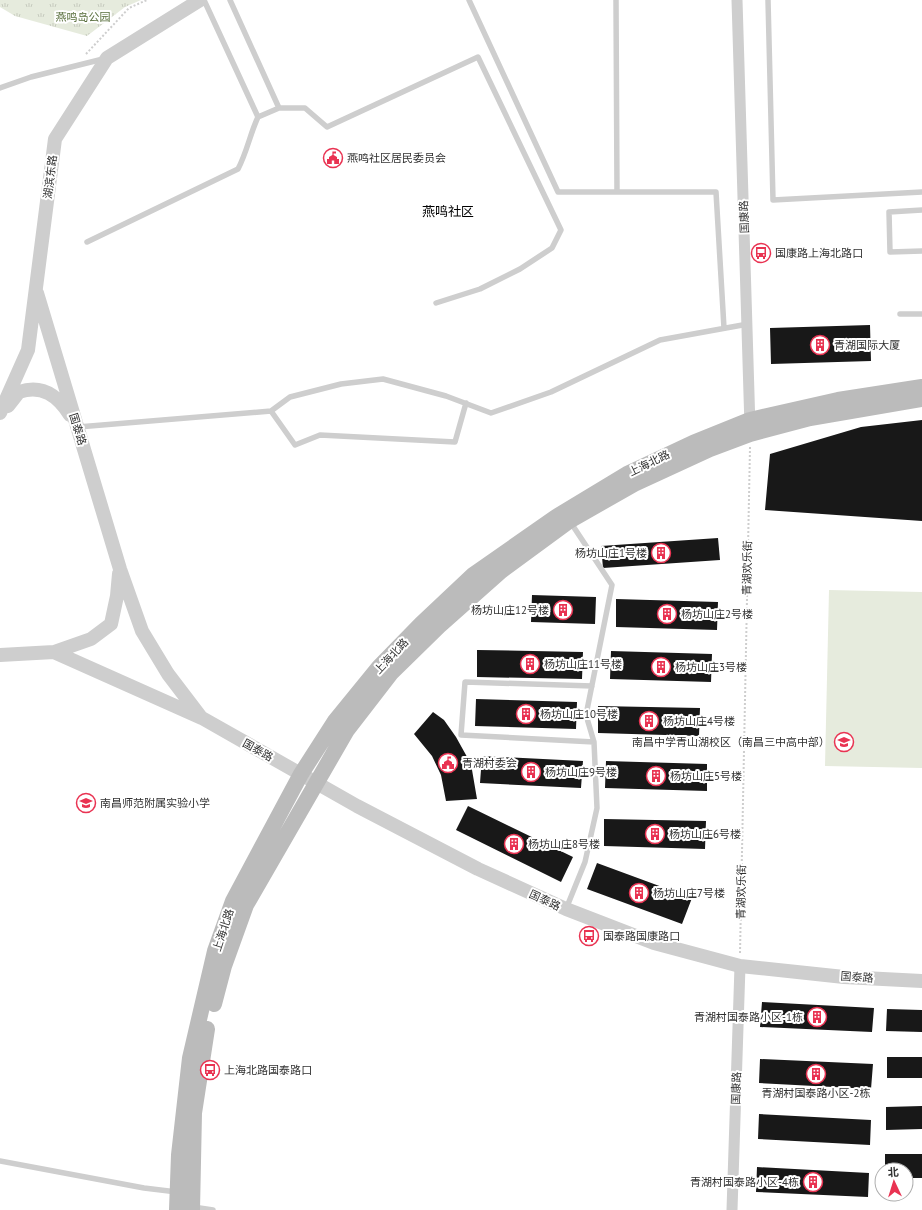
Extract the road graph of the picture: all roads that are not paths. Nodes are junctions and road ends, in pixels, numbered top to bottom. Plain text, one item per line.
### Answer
1 (200, 0) edge
2 (204, 0) edge
3 (230, 0) edge
4 (469, 0) edge
5 (616, 0) edge
6 (737, 0) edge
7 (768, 0) edge
8 (107, 58) junction
9 (0, 88) edge
10 (279, 108) junction
11 (258, 117) junction
12 (617, 192) junction
13 (922, 192) edge
14 (922, 210) edge
15 (87, 242) dead end
16 (922, 251) edge
17 (36, 289) junction
18 (436, 303) dead end
19 (900, 314) dead end
20 (922, 314) edge
21 (748, 324) junction
22 (724, 328) junction
23 (922, 387) edge
24 (922, 400) edge
25 (466, 403) junction
26 (271, 411) junction
27 (0, 413) edge
28 (0, 418) edge
29 (77, 427) junction
30 (750, 427) junction
31 (569, 521) junction
32 (120, 569) junction
33 (54, 652) junction
34 (0, 655) edge
35 (592, 686) junction
36 (202, 718) junction
37 (594, 742) junction
38 (301, 774) junction
39 (316, 783) junction
40 (566, 909) junction
41 (740, 966) junction
42 (922, 981) edge
43 (0, 1161) edge
44 (183, 1205) edge
45 (213, 1210) edge
46 (732, 1210) edge

1 - 8 street, 湖滨东路
2 - 11 lane
3 - 10 lane
4 - 12 lane
5 - 12 lane
6 - 21 street, 国康路
7 - 13 lane
8 - 9 lane
8 - 17 street, 湖滨东路
10 - 11 lane
10 - 18 lane
11 - 15 lane
12 - 22 lane
14 - 16 lane
17 - 27 street, 湖滨东路
17 - 29 street, 国泰路
19 - 20 lane
21 - 22 lane
21 - 30 street, 国康路
22 - 25 lane
23 - 30 main road, 上海北路
24 - 30 main road, 上海北路
25 - 26 lane
25 - 26 lane
26 - 29 lane
28 - 29 street
29 - 32 street, 国泰路
30 - 31 main road, 上海北路
30 - 38 main road, 上海北路
31 - 35 lane
31 - 39 main road, 上海北路
32 - 33 street, 国泰路
32 - 36 street, 国泰路
33 - 34 street, 国泰路
33 - 36 street, 国泰路
35 - 37 lane
35 - 37 lane
36 - 38 street, 国泰路
37 - 40 lane
38 - 39 street, 国泰路
38 - 44 main road, 上海北路
39 - 40 street, 国泰路
39 - 44 main road, 上海北路
40 - 41 street, 国泰路
41 - 42 street, 国泰路
41 - 46 street, 国康路
43 - 44 lane
44 - 45 lane

